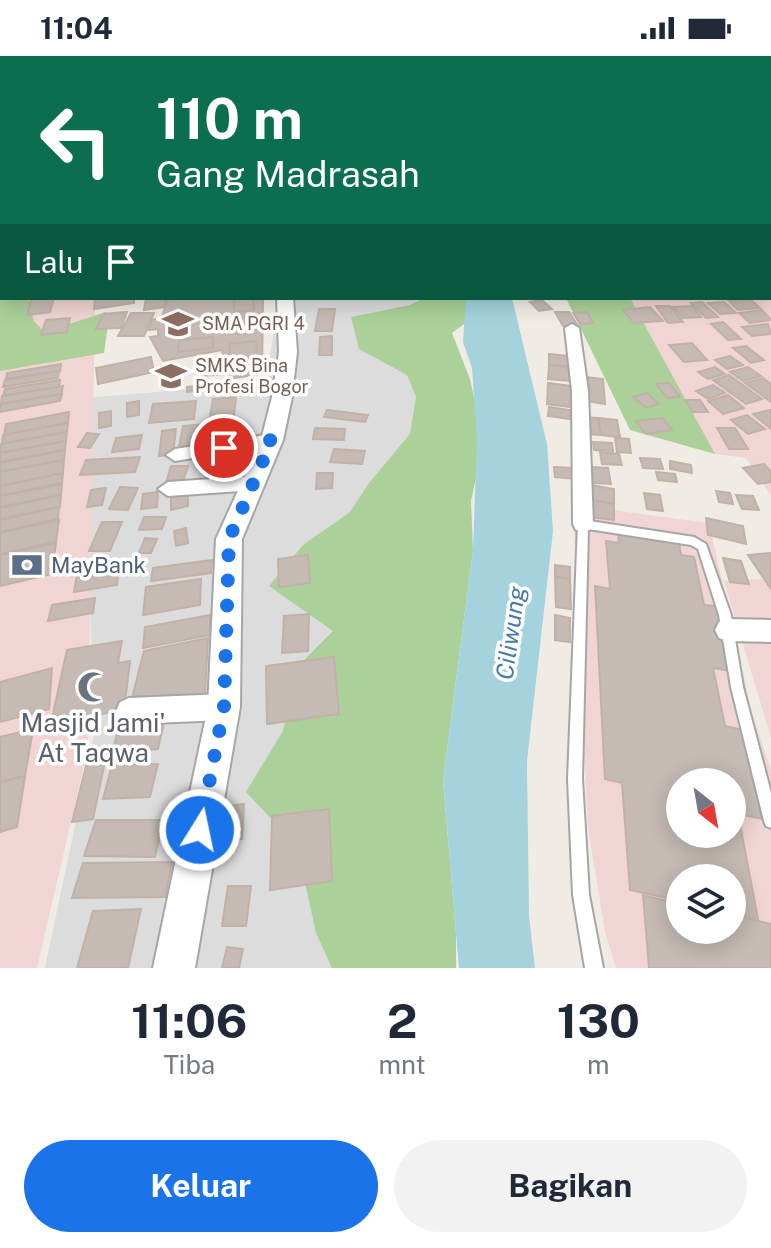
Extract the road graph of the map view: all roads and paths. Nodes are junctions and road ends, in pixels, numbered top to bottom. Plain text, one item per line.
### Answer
1 (285, 300) edge
2 (572, 328) dead end
3 (272, 440) junction
4 (175, 455) dead end
5 (255, 483) junction
6 (168, 489) dead end
7 (583, 524) junction
8 (727, 630) junction
9 (771, 631) edge
10 (224, 707) junction
11 (129, 711) dead end
12 (771, 821) edge
13 (174, 968) edge
14 (594, 968) edge

1 - 3 street
2 - 7 street
3 - 4 street
3 - 5 street
5 - 6 street
5 - 10 street
7 - 8 lane
7 - 14 lane
8 - 9 street
8 - 12 lane
10 - 11 street
10 - 13 street

